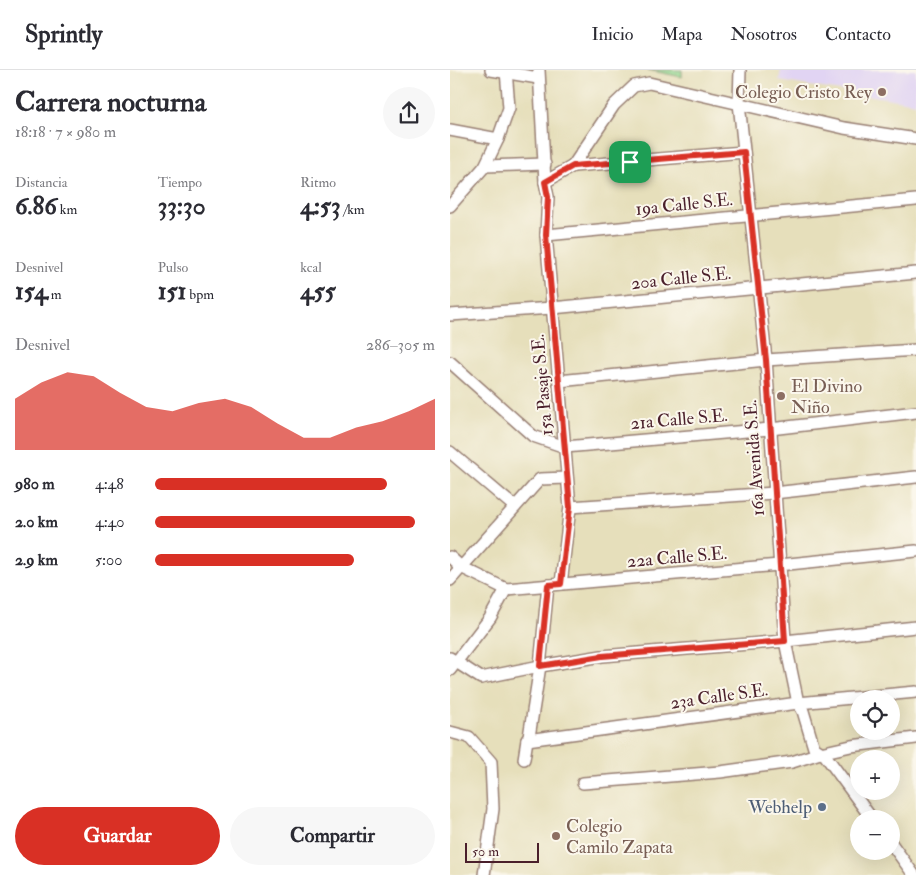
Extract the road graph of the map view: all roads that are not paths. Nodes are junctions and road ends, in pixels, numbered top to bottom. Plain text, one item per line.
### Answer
1 (491, 70) edge
2 (740, 70) edge
3 (506, 71) edge
4 (538, 74) edge
5 (738, 103) junction
6 (450, 130) edge
7 (498, 139) junction
8 (916, 140) edge
9 (744, 152) junction
10 (544, 164) junction
11 (485, 166) junction
12 (573, 166) junction
13 (545, 182) junction
14 (916, 200) edge
15 (451, 203) edge
16 (750, 215) junction
17 (546, 235) junction
18 (916, 272) edge
19 (758, 288) junction
20 (552, 308) junction
21 (450, 315) edge
22 (916, 350) edge
23 (766, 360) junction
24 (450, 362) edge
25 (559, 381) junction
26 (916, 412) edge
27 (770, 429) junction
28 (565, 447) junction
29 (450, 452) edge
30 (916, 477) edge
31 (567, 478) junction
32 (774, 493) junction
33 (514, 507) junction
34 (570, 507) junction
35 (916, 551) edge
36 (450, 557) edge
37 (779, 566) junction
38 (461, 567) junction
39 (450, 580) edge
40 (561, 584) junction
41 (548, 585) junction
42 (506, 589) junction
43 (916, 627) edge
44 (785, 641) junction
45 (452, 664) edge
46 (540, 666) junction
47 (916, 692) edge
48 (798, 703) junction
49 (450, 732) edge
50 (916, 738) edge
51 (527, 740) junction
52 (820, 753) junction
53 (524, 759) dead end
54 (583, 783) dead end
55 (865, 810) edge
56 (900, 856) edge
57 (484, 875) edge
58 (914, 875) edge

1 - 3 street
2 - 5 street, 16a Avenida S.E.
3 - 4 street
3 - 7 street
4 - 10 street, 15a Pasaje S.E.
5 - 8 street
5 - 9 street, 16a Avenida S.E.
5 - 12 street
6 - 7 street
7 - 11 street
9 - 12 street
9 - 16 street, 16a Avenida S.E.
10 - 11 street
10 - 13 street, 15a Pasaje S.E.
11 - 15 street
12 - 13 street
13 - 17 street, 15a Pasaje S.E.
14 - 16 street, 19a Calle S.E.
16 - 17 street, 19a Calle S.E.
16 - 19 street, 16a Avenida S.E.
17 - 20 street, 15a Pasaje S.E.
18 - 19 street, 20a Calle S.E.
19 - 20 street, 20a Calle S.E.
19 - 23 street, 16a Avenida S.E.
20 - 21 street, 20a Calle S.E.
20 - 25 street, 15a Pasaje S.E.
22 - 23 street
23 - 25 street
23 - 27 street, 16a Avenida S.E.
24 - 28 street
25 - 28 street, 15a Pasaje S.E.
26 - 27 street, 21a Calle S.E.
27 - 28 street, 21a Calle S.E.
27 - 32 street, 16a Avenida S.E.
28 - 31 street, 15a Pasaje S.E.
29 - 33 street
30 - 32 street
31 - 33 street
31 - 34 street, 15a Pasaje S.E.
32 - 34 street
32 - 37 street, 16a Avenida S.E.
33 - 38 street
34 - 40 street, 15a Pasaje S.E.
35 - 37 street, 22a Calle S.E.
36 - 38 street
37 - 40 street, 22a Calle S.E.
37 - 44 street, 16a Avenida S.E.
38 - 39 street
38 - 42 street
40 - 41 street, 22a Calle S.E.
41 - 42 street, 22a Calle S.E.
41 - 46 street
42 - 45 street
43 - 44 street
44 - 46 street
44 - 48 street, 16a Avenida S.E.
45 - 46 street
46 - 51 street
47 - 48 street, 23a Calle S.E.
48 - 51 street, 23a Calle S.E.
48 - 52 street, 16a Avenida S.E.
49 - 57 street
50 - 52 street
51 - 53 street
52 - 54 street
52 - 55 street, 16a Avenida S.E.
56 - 58 street

